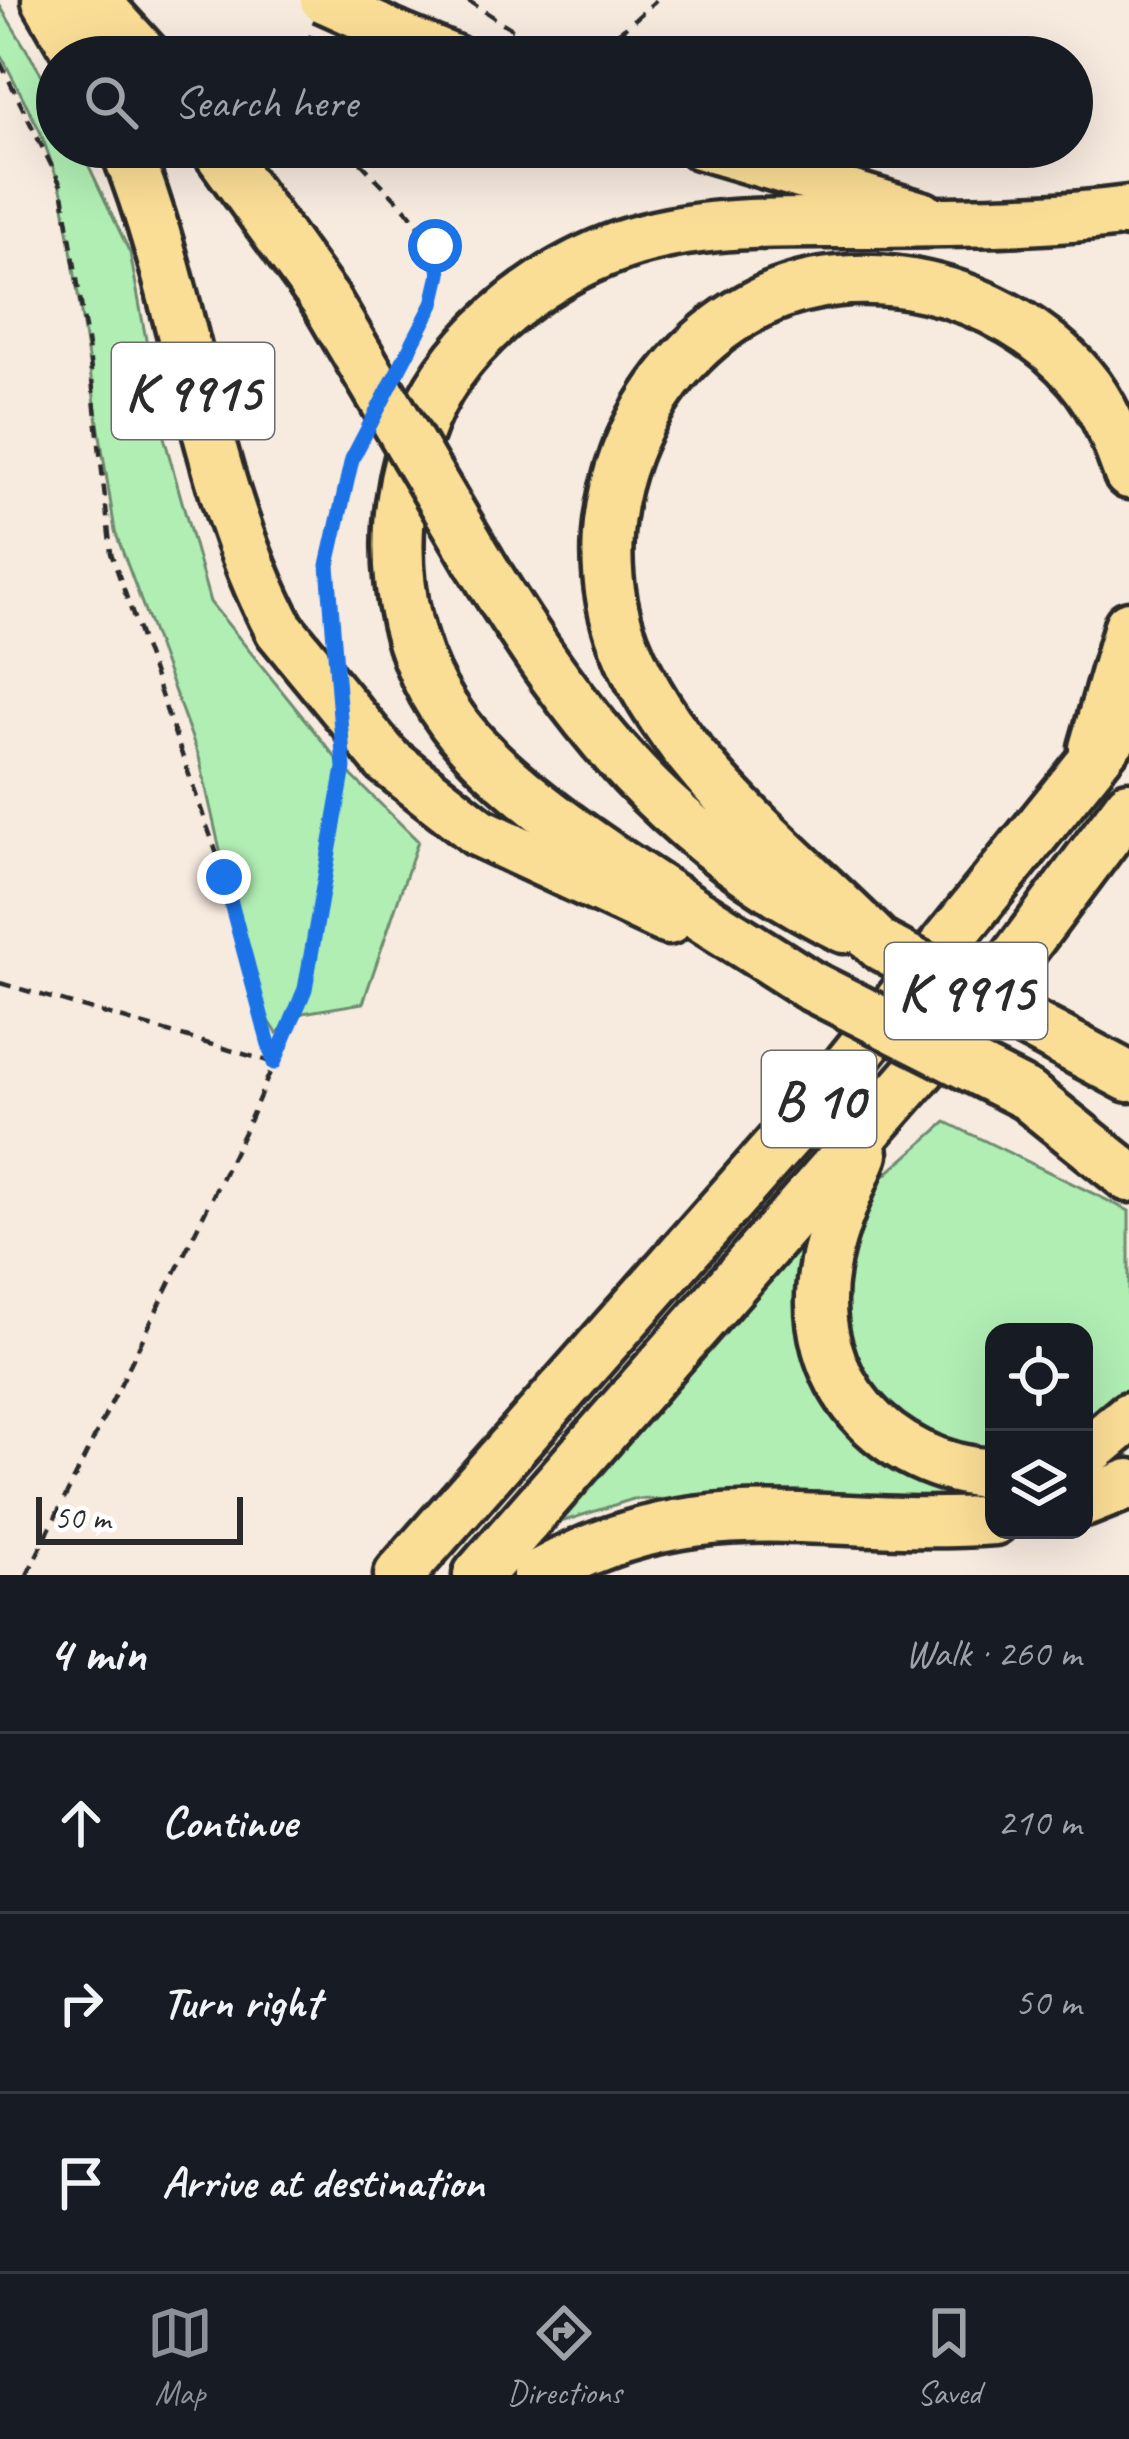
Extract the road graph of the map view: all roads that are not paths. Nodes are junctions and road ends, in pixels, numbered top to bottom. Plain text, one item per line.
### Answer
1 (47, 0) edge
2 (94, 0) edge
3 (322, 0) edge
4 (68, 36) edge
5 (127, 36) edge
6 (403, 36) edge
7 (134, 168) edge
8 (230, 168) edge
9 (771, 168) edge
10 (1129, 211) edge
11 (955, 222) junction
12 (1129, 474) edge
13 (1129, 626) edge
14 (1129, 716) edge
15 (1086, 775) junction
16 (1129, 806) edge
17 (798, 886) junction
18 (809, 985) junction
19 (1129, 1077) edge
20 (1027, 1095) junction
21 (876, 1122) junction
22 (1129, 1138) edge
23 (1129, 1177) edge
24 (1129, 1417) edge
25 (1093, 1447) edge
26 (985, 1472) edge
27 (1129, 1484) edge
28 (1093, 1498) edge
29 (985, 1521) edge
30 (399, 1575) edge
31 (478, 1575) edge
32 (536, 1575) edge

1 - 4 highway
2 - 5 highway
3 - 6 main road, bridge
7 - 18 highway, K 9915, bridge
8 - 17 highway, K 9915, bridge
9 - 11 main road
10 - 11 highway
11 - 18 highway
12 - 17 highway
13 - 15 highway
14 - 15 highway, B 10
15 - 30 highway, B 10
16 - 21 highway, B 10
17 - 19 highway, K 9915, bridge
18 - 20 highway, K 9915, bridge
20 - 22 highway, K 9915
20 - 23 highway
21 - 26 highway
21 - 31 highway, B 10
24 - 25 highway
27 - 28 highway
29 - 32 highway

